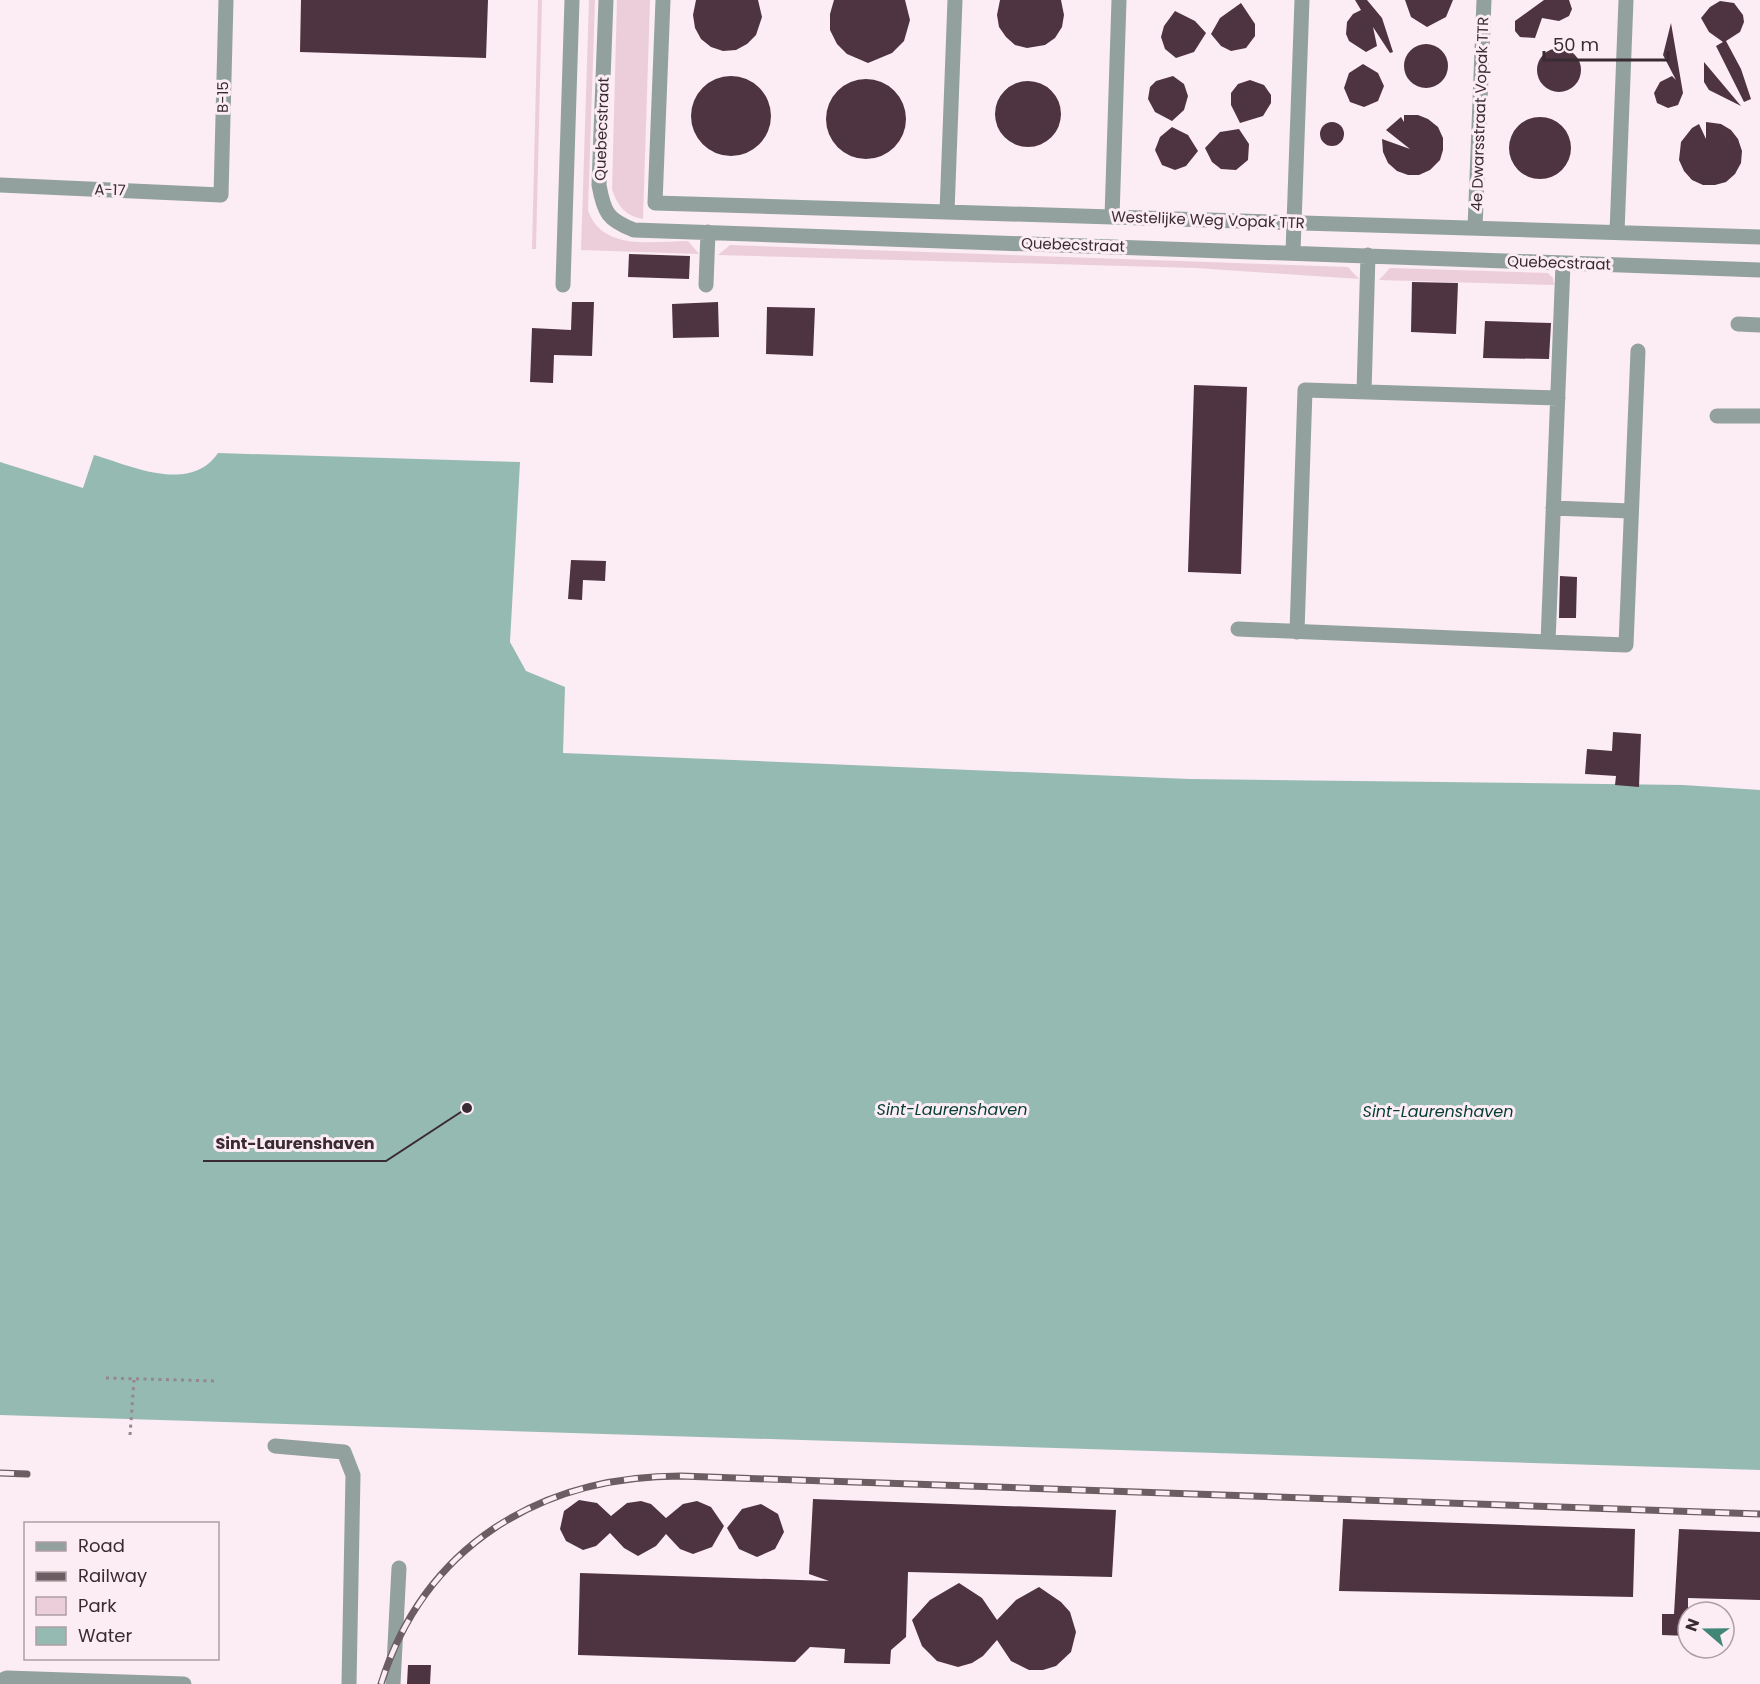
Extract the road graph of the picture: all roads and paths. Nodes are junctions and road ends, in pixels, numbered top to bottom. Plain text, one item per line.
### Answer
1 (226, 0) edge
2 (572, 0) edge
3 (606, 0) edge
4 (663, 0) edge
5 (955, 0) edge
6 (1119, 0) edge
7 (1302, 0) edge
8 (1484, 0) edge
9 (1626, 0) edge
10 (0, 185) edge
11 (221, 195) joint
12 (947, 212) junction
13 (1112, 217) junction
14 (1295, 222) junction
15 (1475, 228) junction
16 (708, 232) junction
17 (1617, 232) junction
18 (1760, 237) edge
19 (1293, 252) junction
20 (1368, 255) junction
21 (1563, 264) junction
22 (1760, 270) edge
23 (563, 285) dead end
24 (706, 285) dead end
25 (1738, 324) dead end
26 (1760, 325) edge
27 (1638, 351) dead end
28 (1364, 392) junction
29 (1558, 398) junction
30 (1717, 416) dead end
31 (1760, 416) edge
32 (1553, 508) junction
33 (1631, 511) junction
34 (1238, 629) dead end
35 (1297, 632) junction
36 (1548, 642) junction
37 (106, 1378) dead end
38 (134, 1380) junction
39 (217, 1381) dead end
40 (130, 1435) dead end
41 (275, 1446) dead end
42 (399, 1568) dead end
43 (0, 1681) edge
44 (184, 1684) edge
45 (349, 1684) edge
46 (393, 1684) edge

1 - 11 street, B-15
2 - 23 street
3 - 16 street, Quebecstraat
4 - 12 street, Westelijke Weg Vopak TTR
5 - 12 street
6 - 13 street
7 - 14 street
8 - 15 street, 4e Dwarsstraat Vopak TTR
9 - 17 street
10 - 11 street, A-17
12 - 13 street, Westelijke Weg Vopak TTR
13 - 14 street, Westelijke Weg Vopak TTR
14 - 15 street, Westelijke Weg Vopak TTR
14 - 19 street
15 - 17 street, Westelijke Weg Vopak TTR
16 - 19 street, Quebecstraat
16 - 24 street
17 - 18 street, Westelijke Weg Vopak TTR
19 - 20 street, Quebecstraat
20 - 21 street, Quebecstraat
20 - 28 street
21 - 22 street, Quebecstraat
21 - 29 street
25 - 26 street
27 - 33 street
28 - 29 street
28 - 35 street
29 - 32 street
30 - 31 street
32 - 33 street
32 - 36 street
33 - 36 street
34 - 35 street
35 - 36 street
37 - 38 path
38 - 39 path
38 - 40 path
41 - 45 street
42 - 46 street
43 - 44 street

